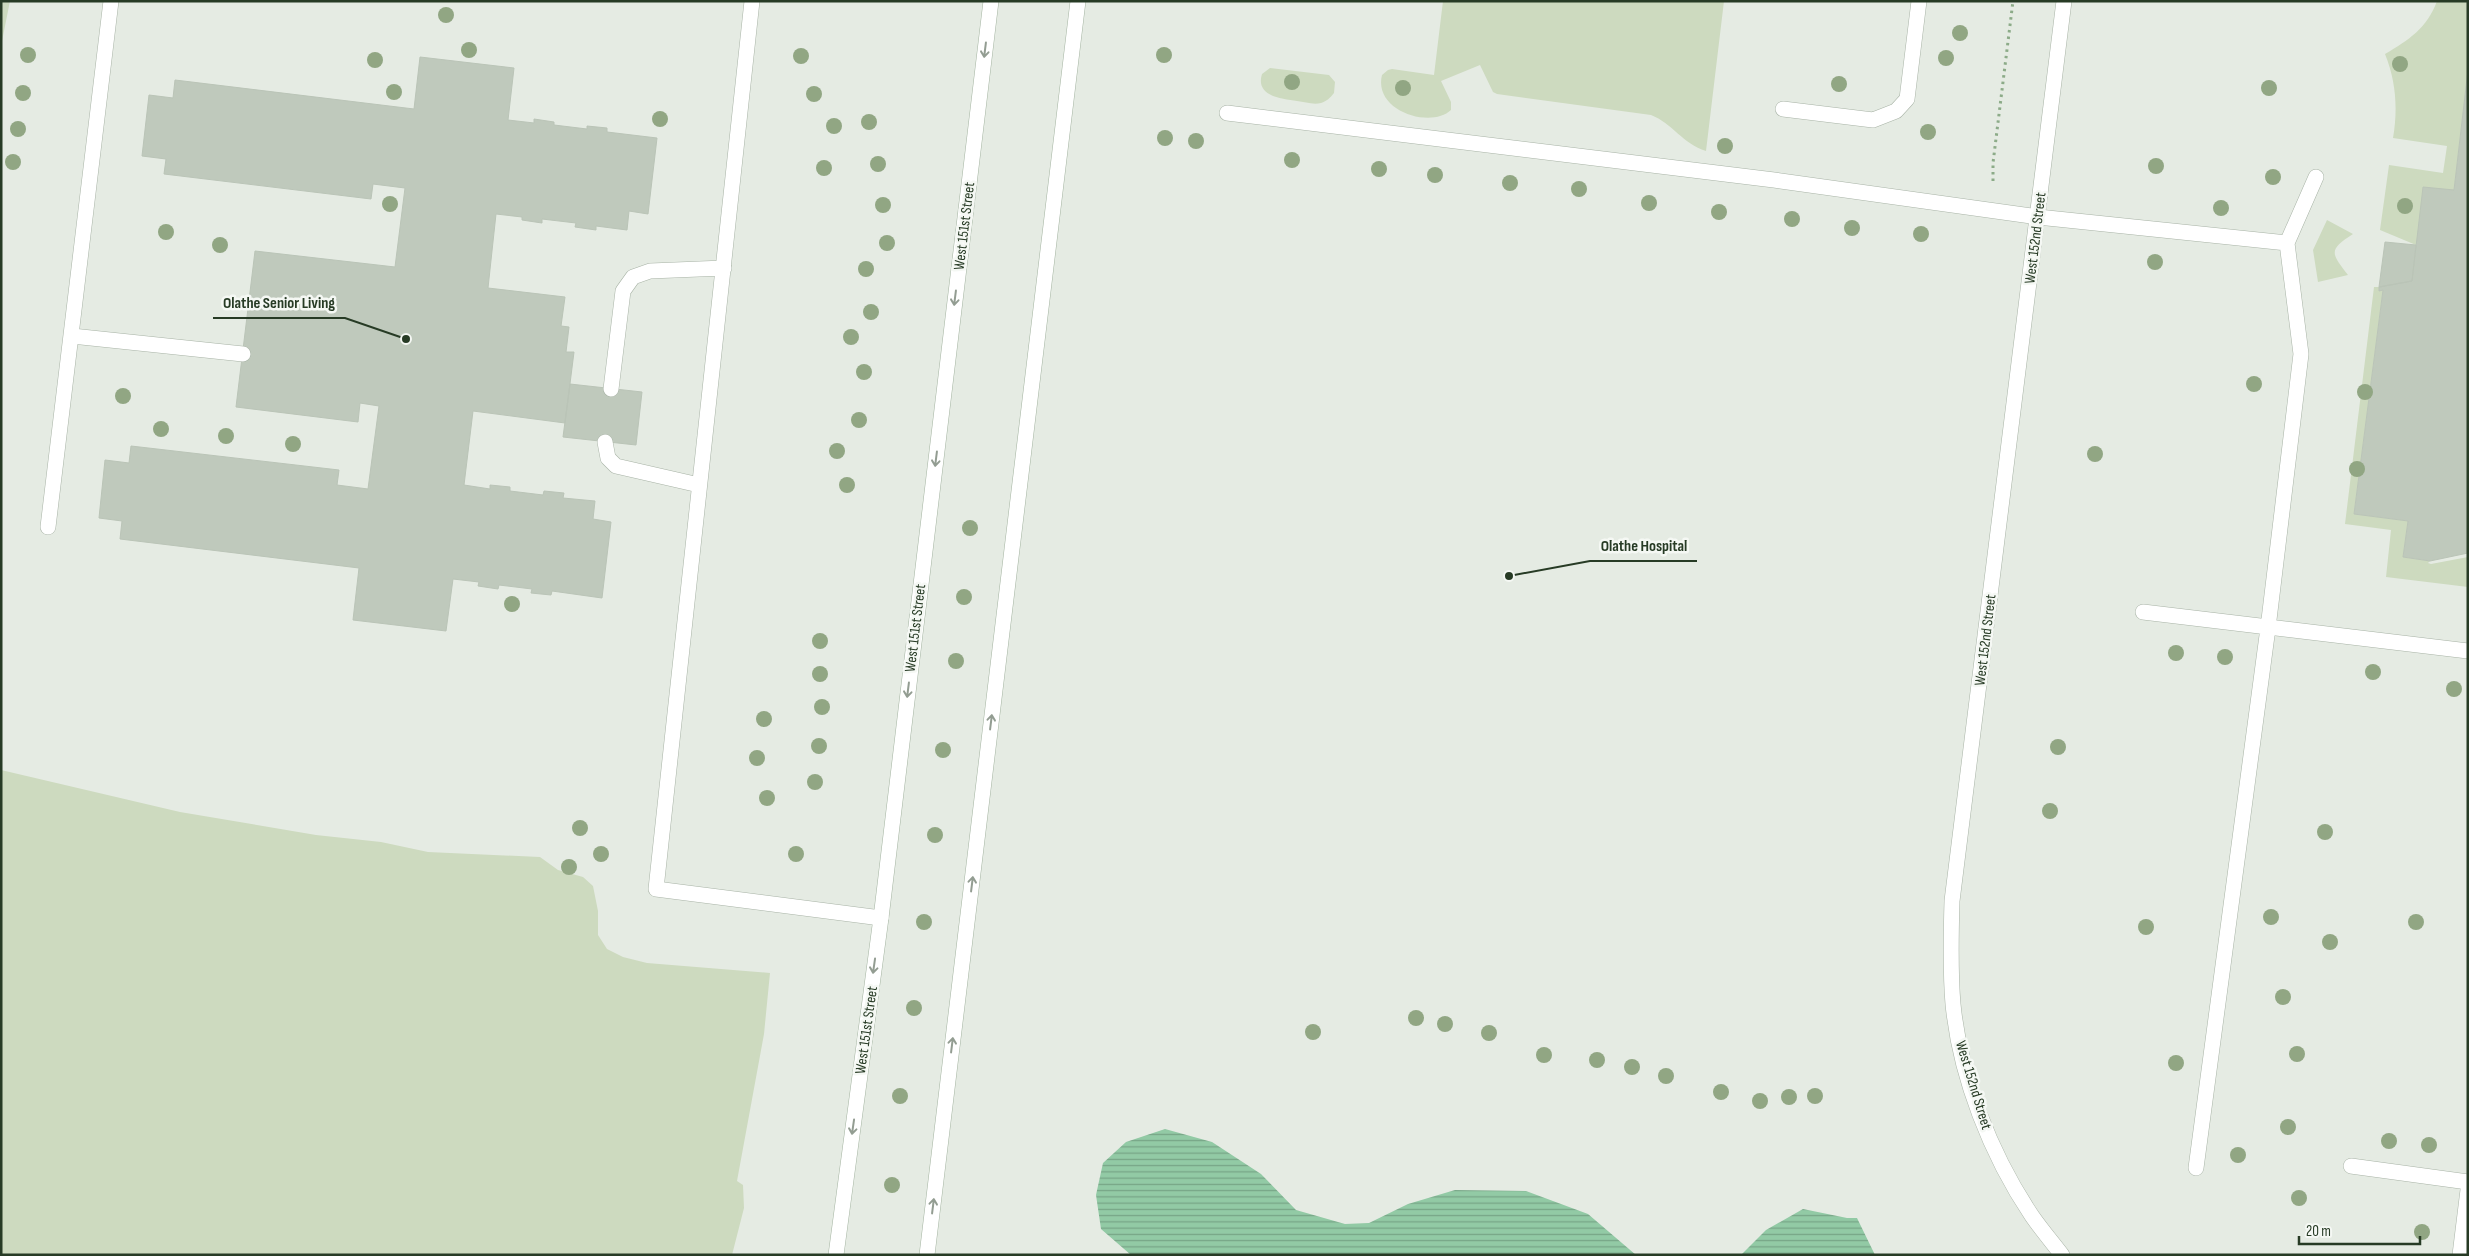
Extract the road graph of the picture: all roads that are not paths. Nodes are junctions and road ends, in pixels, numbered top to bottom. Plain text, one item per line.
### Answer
1 (111, 1) edge
2 (752, 1) edge
3 (991, 1) edge
4 (1078, 1) edge
5 (1919, 1) edge
6 (2064, 1) edge
7 (1783, 109) dead end
8 (1227, 113) dead end
9 (2316, 177) dead end
10 (2038, 216) junction
11 (2286, 243) junction
12 (724, 268) junction
13 (72, 336) junction
14 (242, 354) dead end
15 (611, 389) dead end
16 (605, 442) dead end
17 (699, 486) junction
18 (48, 527) dead end
19 (2143, 612) dead end
20 (2268, 628) junction
21 (2468, 651) edge
22 (881, 918) junction
23 (2351, 1166) dead end
24 (2196, 1168) dead end
25 (2468, 1182) edge
26 (2468, 1190) edge
27 (836, 1255) edge
28 (927, 1255) edge
29 (2062, 1255) edge
30 (2460, 1255) edge

1 - 13 main road
2 - 12 main road
3 -> 22 main road, West 151st Street
28 -> 4 main road
5 - 7 main road
6 - 10 main road, West 152nd Street
8 - 10 main road
9 - 11 main road
10 - 11 main road
10 - 29 main road, West 152nd Street
11 - 20 main road
12 - 15 main road
12 - 17 main road
13 - 14 main road
13 - 18 main road
16 - 17 main road
17 - 22 main road
19 - 20 main road
20 - 21 main road
20 - 24 main road
22 -> 27 main road, West 151st Street
23 - 25 main road
26 - 30 main road

